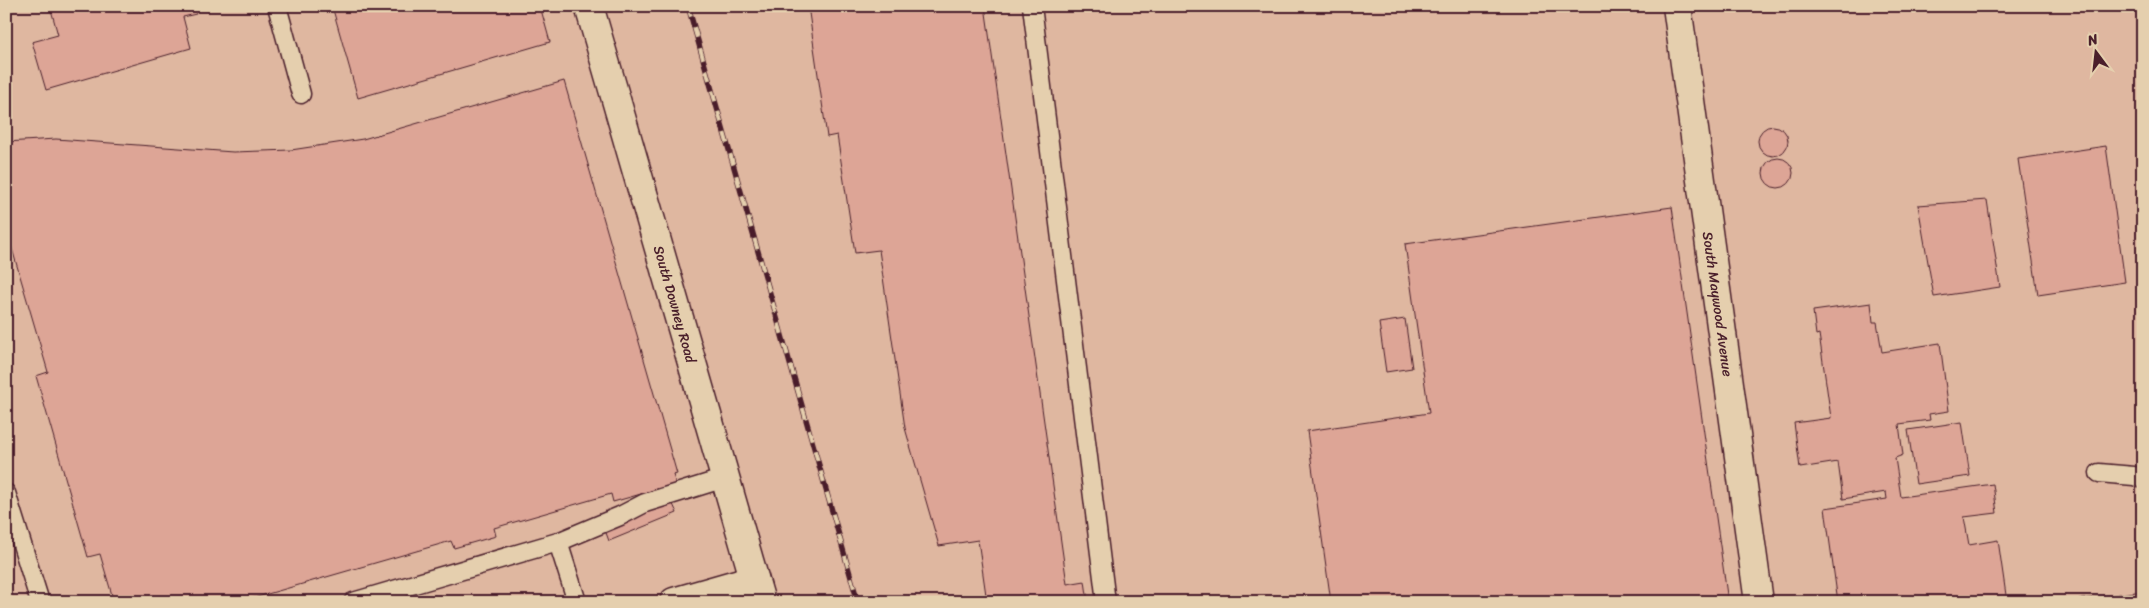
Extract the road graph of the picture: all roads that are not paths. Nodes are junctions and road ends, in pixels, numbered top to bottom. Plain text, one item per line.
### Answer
1 (277, 6) edge
2 (589, 6) edge
3 (1032, 6) edge
4 (1677, 6) edge
5 (301, 94) dead end
6 (2099, 473) dead end
7 (725, 478) junction
8 (2143, 479) edge
9 (6, 493) edge
10 (558, 542) junction
11 (758, 590) edge
12 (394, 596) edge
13 (40, 602) edge
14 (353, 602) edge
15 (577, 602) edge
16 (674, 602) edge
17 (1106, 602) edge
18 (1759, 602) edge

1 - 5 lane
2 - 7 street, South Downey Road
3 - 17 lane
4 - 18 street, South Maywood Avenue
6 - 8 lane
7 - 10 lane
7 - 11 street, South Downey Road
9 - 13 lane
10 - 12 lane
10 - 15 lane
11 - 16 street
12 - 14 lane

